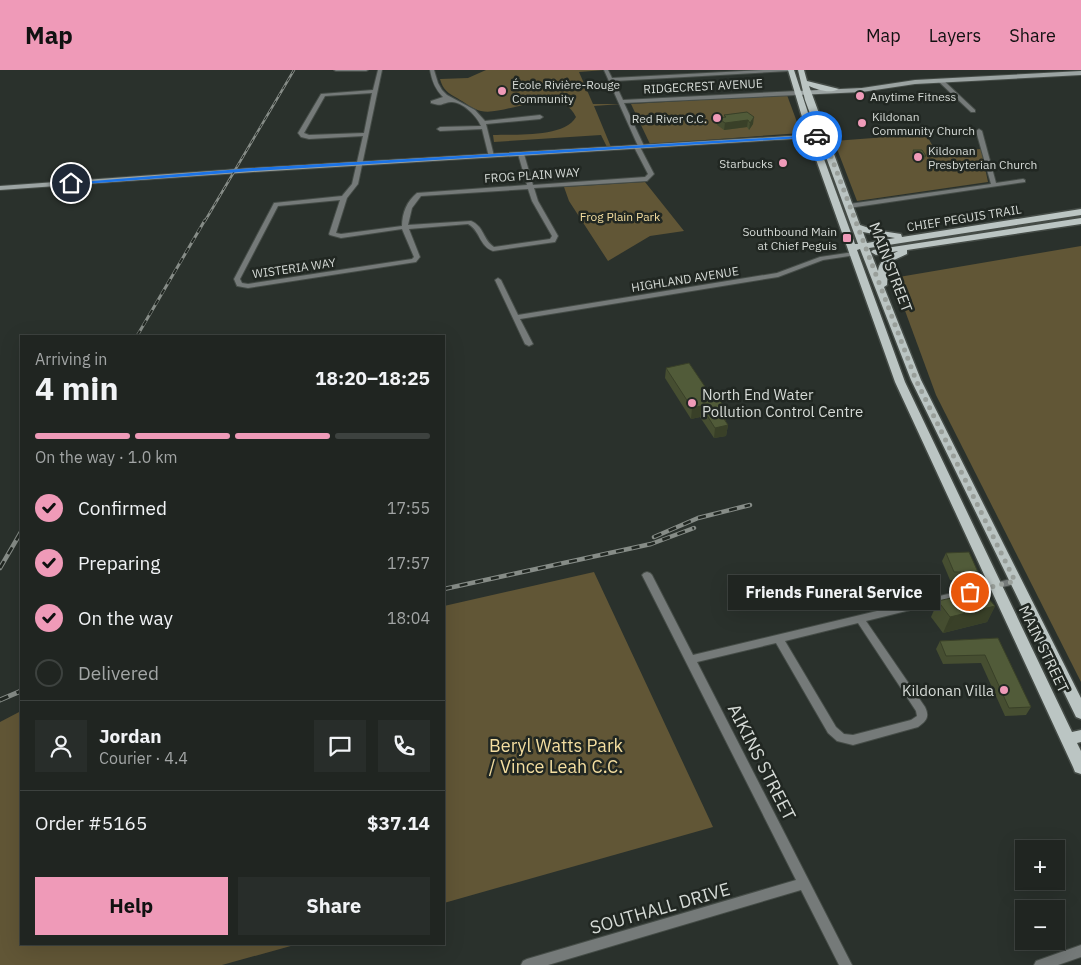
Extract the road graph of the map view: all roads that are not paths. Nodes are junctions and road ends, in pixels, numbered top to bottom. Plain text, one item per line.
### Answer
1 (336, 70) edge
2 (366, 70) edge
3 (380, 70) edge
4 (432, 70) edge
5 (606, 70) edge
6 (790, 70) edge
7 (801, 70) edge
8 (1081, 73) edge
9 (610, 80) junction
10 (940, 80) junction
11 (804, 82) junction
12 (376, 91) junction
13 (832, 91) junction
14 (797, 92) junction
15 (808, 95) junction
16 (620, 102) junction
17 (973, 111) dead end
18 (540, 117) dead end
19 (483, 125) junction
20 (440, 130) dead end
21 (979, 131) dead end
22 (366, 134) junction
23 (812, 136) junction
24 (823, 136) junction
25 (639, 147) junction
26 (521, 154) junction
27 (491, 156) junction
28 (360, 164) junction
29 (1022, 181) dead end
30 (994, 185) junction
31 (530, 186) junction
32 (0, 188) edge
33 (344, 198) junction
34 (849, 206) junction
35 (1081, 212) edge
36 (1081, 220) edge
37 (405, 226) junction
38 (857, 227) junction
39 (919, 242) junction
40 (865, 250) junction
41 (853, 251) junction
42 (498, 280) dead end
43 (882, 290) junction
44 (517, 317) junction
45 (530, 344) dead end
46 (647, 575) dead end
47 (1015, 581) junction
48 (994, 587) junction
49 (860, 619) junction
50 (779, 639) junction
51 (690, 660) junction
52 (1081, 713) edge
53 (1074, 738) edge
54 (1081, 767) edge
55 (803, 884) junction
56 (1081, 952) edge
57 (527, 965) edge
58 (846, 965) edge
59 (1040, 965) edge

1 - 2 street
3 - 12 street
4 - 19 street
5 - 9 street
6 - 9 street
6 - 14 main road, MAIN STREET
7 - 11 main road, MAIN STREET
8 - 10 street
9 - 16 street
10 - 13 street
10 - 17 street
11 - 13 main road
11 - 15 main road, MAIN STREET
12 - 22 street
12 - 22 street
13 - 15 main road
14 - 15 street, RIDGECREST AVENUE
14 - 16 street, RIDGECREST AVENUE
14 - 23 main road, MAIN STREET
15 - 24 main road, MAIN STREET
16 - 25 street
18 - 19 street
19 - 20 street
19 - 27 street
21 - 30 street
22 - 28 street
23 - 24 street
23 - 25 street
23 - 41 main road, MAIN STREET
24 - 34 main road, MAIN STREET
25 - 26 street
25 - 31 street, FROG PLAIN WAY
26 - 27 street
26 - 31 street
27 - 28 street
28 - 32 street
28 - 33 street
29 - 30 street
30 - 34 street
31 - 37 street, FROG PLAIN WAY
31 - 37 street
33 - 37 street
33 - 37 street, WISTERIA WAY
34 - 38 main road, MAIN STREET
35 - 39 main road, CHIEF PEGUIS TRAIL
36 - 39 main road, CHIEF PEGUIS TRAIL
38 - 39 main road
38 - 40 main road, MAIN STREET
39 - 40 main road, CHIEF PEGUIS TRAIL
39 - 43 main road
40 - 41 main road, CHIEF PEGUIS TRAIL
40 - 43 main road, MAIN STREET
41 - 44 street, HIGHLAND AVENUE
41 - 48 main road, MAIN STREET
42 - 44 street
43 - 47 main road, MAIN STREET
44 - 45 street
46 - 51 street, AIKINS STREET
47 - 48 street
47 - 52 main road, MAIN STREET
48 - 49 street
48 - 53 main road, MAIN STREET
49 - 50 street
49 - 50 street
50 - 51 street
51 - 55 street, AIKINS STREET
53 - 54 main road, MAIN STREET
55 - 57 street, SOUTHALL DRIVE
55 - 58 street, AIKINS STREET
56 - 59 street

